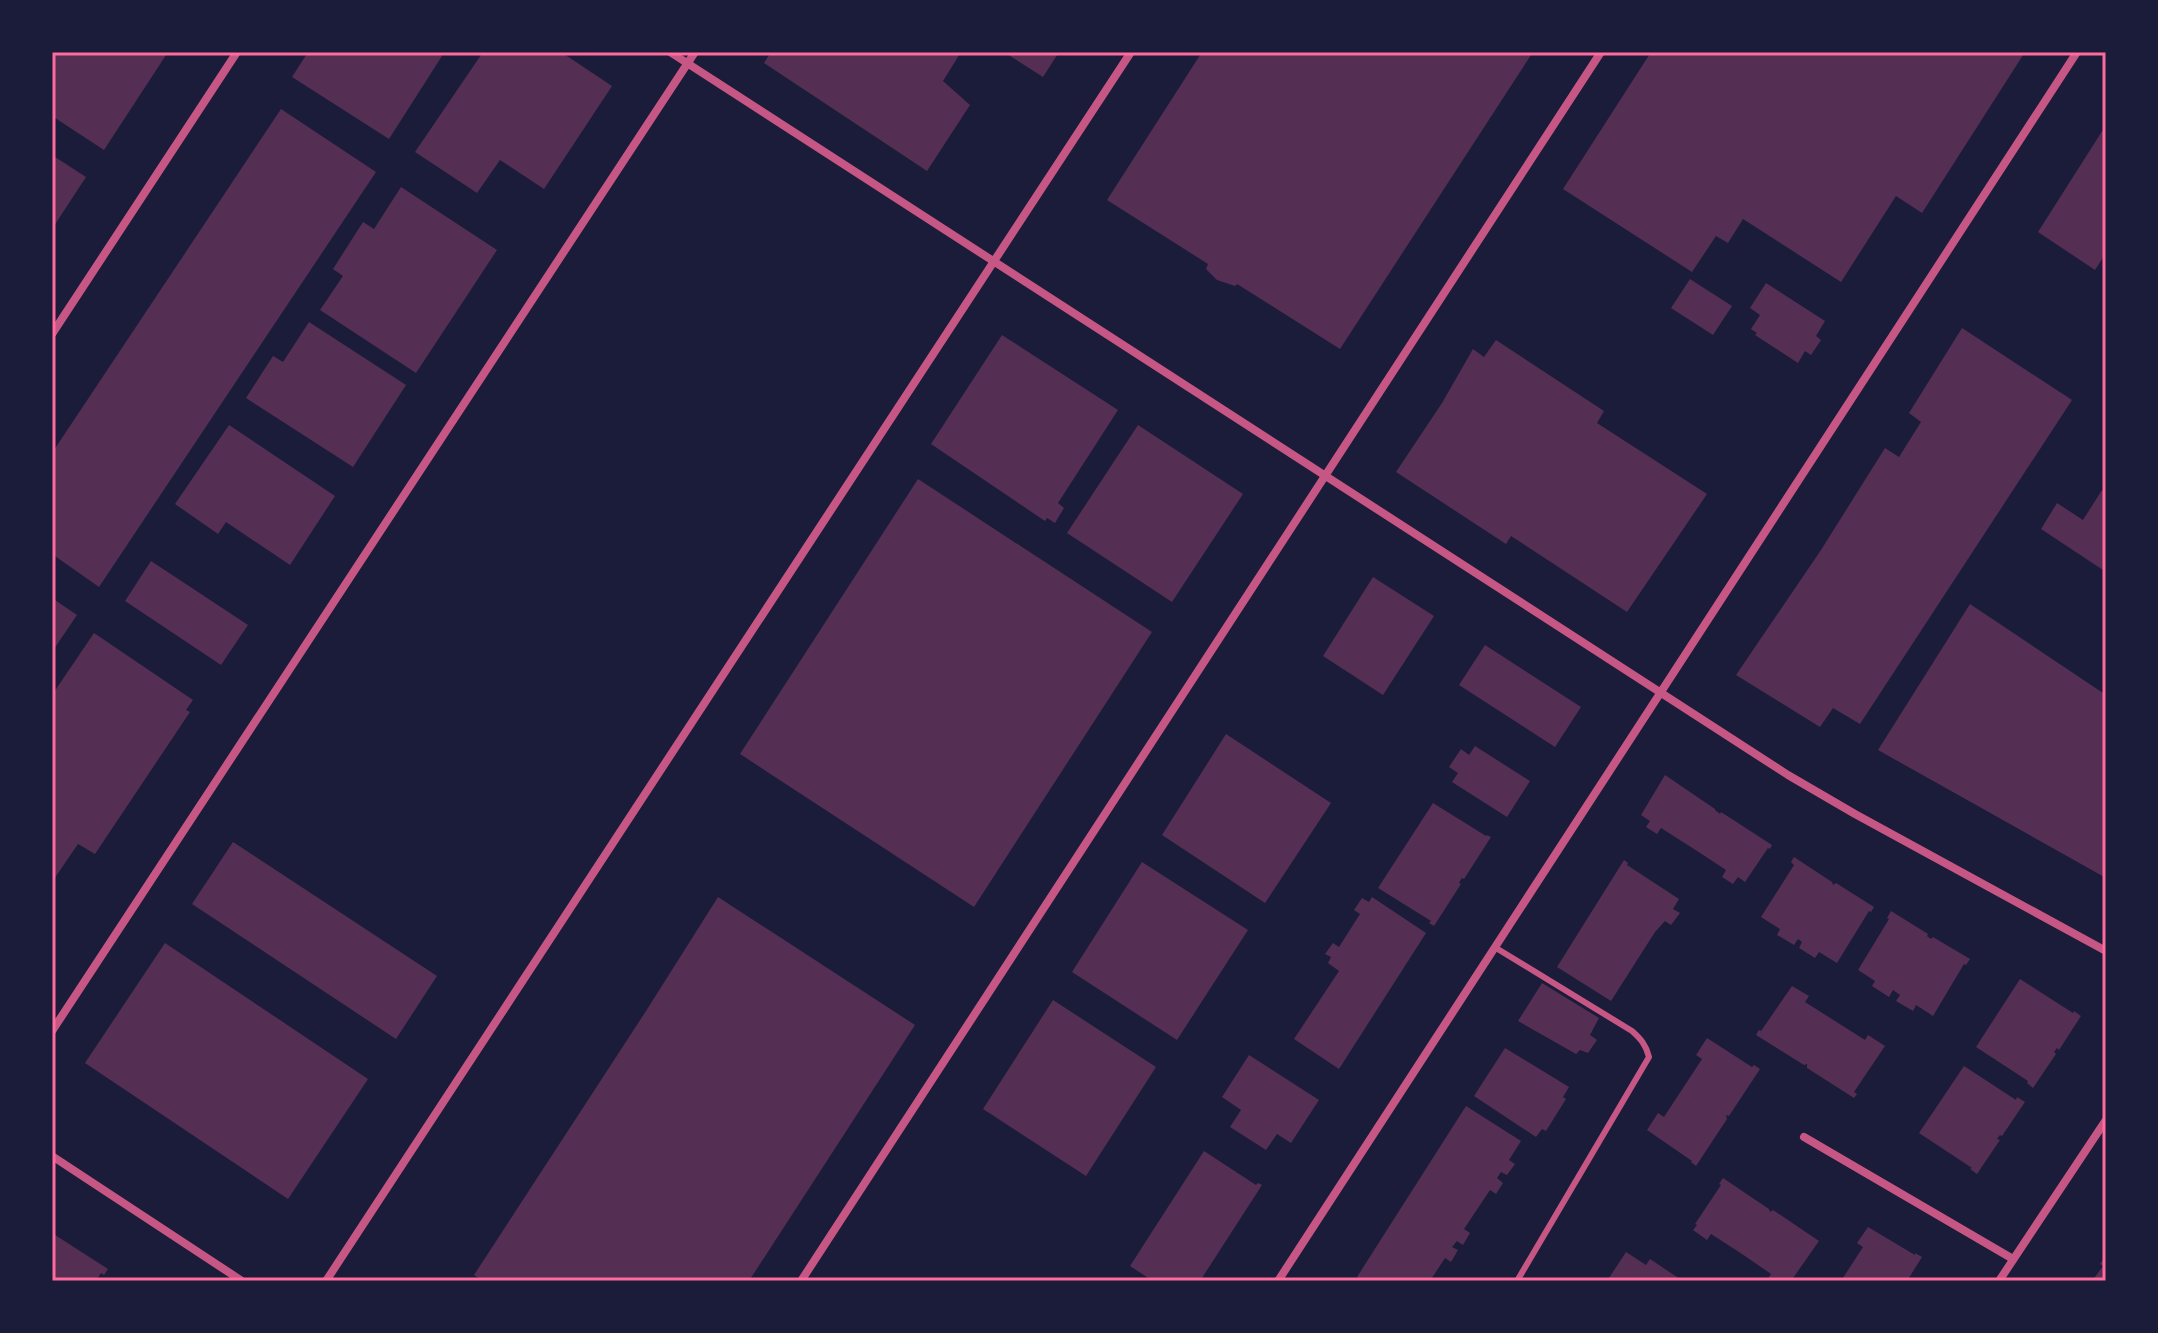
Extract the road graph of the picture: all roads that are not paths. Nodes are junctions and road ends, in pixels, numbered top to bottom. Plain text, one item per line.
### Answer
1 (237, 52) edge
2 (670, 52) edge
3 (695, 52) edge
4 (1131, 52) edge
5 (1601, 52) edge
6 (2077, 52) edge
7 (687, 63) junction
8 (994, 261) junction
9 (52, 334) edge
10 (1326, 475) junction
11 (1662, 693) junction
12 (1496, 948) junction
13 (2106, 951) edge
14 (52, 1031) edge
15 (2106, 1120) edge
16 (1804, 1137) dead end
17 (52, 1156) edge
18 (2013, 1259) junction
19 (242, 1281) edge
20 (326, 1281) edge
21 (801, 1281) edge
22 (1278, 1281) edge
23 (1517, 1281) edge
24 (1999, 1281) edge

1 - 9 street
2 - 7 street
3 - 7 street
4 - 8 street
5 - 10 street
6 - 11 street
7 - 8 street
7 - 14 street
8 - 10 street
8 - 20 street
10 - 11 street
10 - 21 street
11 - 12 street
11 - 13 street
12 - 22 street
12 - 23 lane
15 - 18 street
16 - 18 street
17 - 19 street
18 - 24 street

